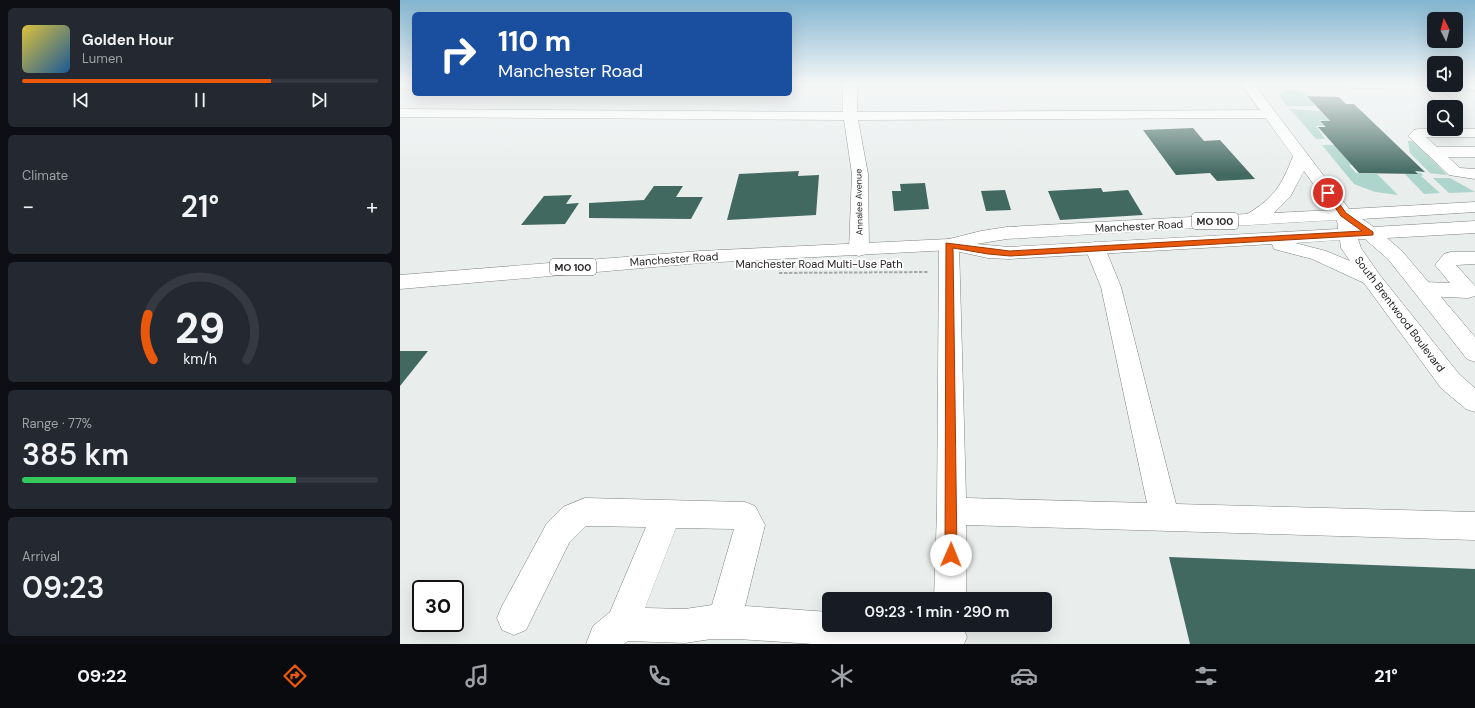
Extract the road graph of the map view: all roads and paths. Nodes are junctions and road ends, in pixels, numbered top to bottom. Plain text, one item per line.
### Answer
1 (558, 114) edge
2 (1257, 114) edge
3 (1268, 114) edge
4 (850, 116) junction
5 (1466, 118) edge
6 (1433, 152) junction
7 (1475, 152) edge
8 (1301, 156) junction
9 (1468, 174) edge
10 (1475, 207) edge
11 (1251, 220) junction
12 (1345, 224) junction
13 (1475, 227) edge
14 (1370, 233) junction
15 (1250, 240) junction
16 (949, 245) junction
17 (1095, 248) junction
18 (859, 250) junction
19 (1475, 258) edge
20 (927, 272) dead end
21 (772, 273) dead end
22 (1372, 279) junction
23 (400, 282) edge
24 (1423, 289) junction
25 (1471, 291) edge
26 (1475, 353) edge
27 (1475, 402) edge
28 (952, 511) junction
29 (666, 514) junction
30 (1165, 517) junction
31 (1475, 526) edge
32 (950, 592) edge
33 (514, 618) dead end
34 (724, 623) junction
35 (610, 635) edge
36 (682, 635) edge
37 (950, 635) edge

1 - 4 main road
2 - 4 main road
3 - 8 main road, South Brentwood Boulevard
4 - 18 main road, Annalee Avenue
5 - 6 main road
6 - 7 main road
6 - 9 main road
8 - 11 main road
8 - 12 main road, South Brentwood Boulevard
10 - 12 main road, Manchester Road / MO 100
11 - 12 main road, Manchester Road / MO 100
11 - 16 main road, Manchester Road / MO 100
12 - 14 main road, Manchester Road / MO 100
12 - 15 main road, Manchester Road / MO 100
12 - 22 main road, South Brentwood Boulevard
13 - 14 main road, Manchester Road / MO 100
14 - 24 main road
15 - 17 main road, Manchester Road / MO 100
15 - 22 main road
16 - 17 main road, Manchester Road / MO 100
16 - 18 main road, Manchester Road / MO 100
16 - 28 main road
17 - 30 main road
18 - 23 main road, Manchester Road / MO 100
19 - 25 main road
20 - 21 path, Manchester Road Multi-Use Path
22 - 27 main road, South Brentwood Boulevard
24 - 25 main road
24 - 26 main road
28 - 30 main road
28 - 32 main road
29 - 33 main road
29 - 34 main road
29 - 35 main road
30 - 31 main road
34 - 36 main road
34 - 37 main road
35 - 36 main road

